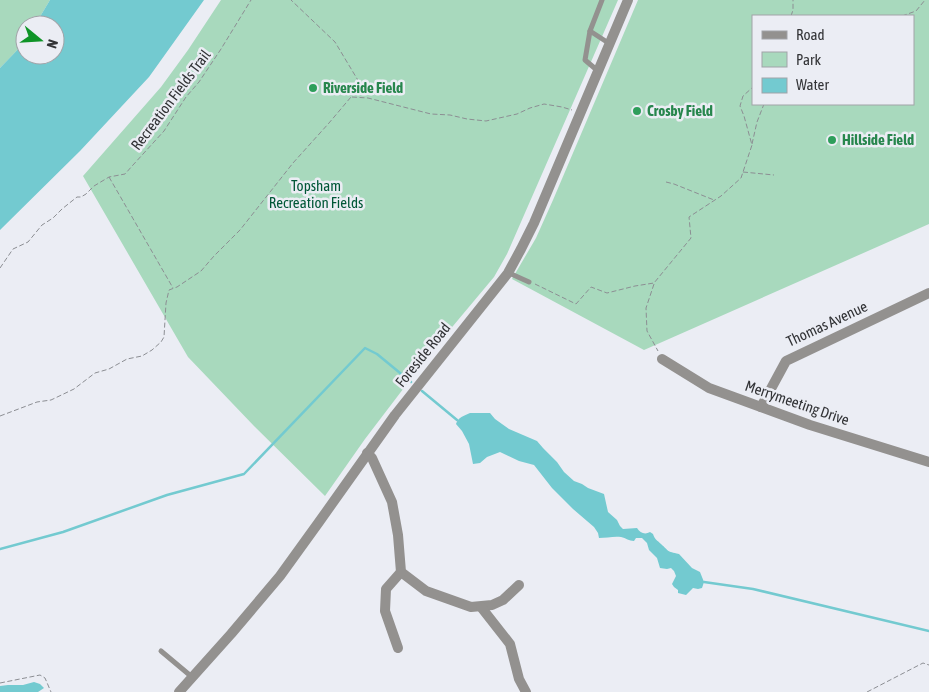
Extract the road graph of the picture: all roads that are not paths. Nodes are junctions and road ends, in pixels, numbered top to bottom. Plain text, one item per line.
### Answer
1 (602, 0) edge
2 (628, 0) edge
3 (590, 31) junction
4 (610, 44) junction
5 (598, 71) junction
6 (508, 273) junction
7 (529, 282) road end
8 (929, 293) edge
9 (662, 359) road end
10 (762, 407) junction
11 (367, 453) junction
12 (929, 462) edge
13 (401, 572) junction
14 (518, 585) dead end
15 (481, 607) junction
16 (398, 648) dead end
17 (160, 650) dead end
18 (192, 677) junction
19 (179, 692) edge
20 (526, 692) edge

1 - 3 lane
2 - 4 street, Foreside Road
3 - 4 lane
3 - 5 lane
4 - 5 street, Foreside Road
5 - 6 street, Foreside Road
6 - 7 lane
6 - 11 street, Foreside Road
8 - 10 street, Thomas Avenue
9 - 10 street, Merrymeeting Drive
10 - 12 street, Merrymeeting Drive
11 - 13 street
11 - 18 street, Foreside Road
13 - 15 street
13 - 16 street
14 - 15 street
15 - 20 street
17 - 18 lane
18 - 19 street, Foreside Road

